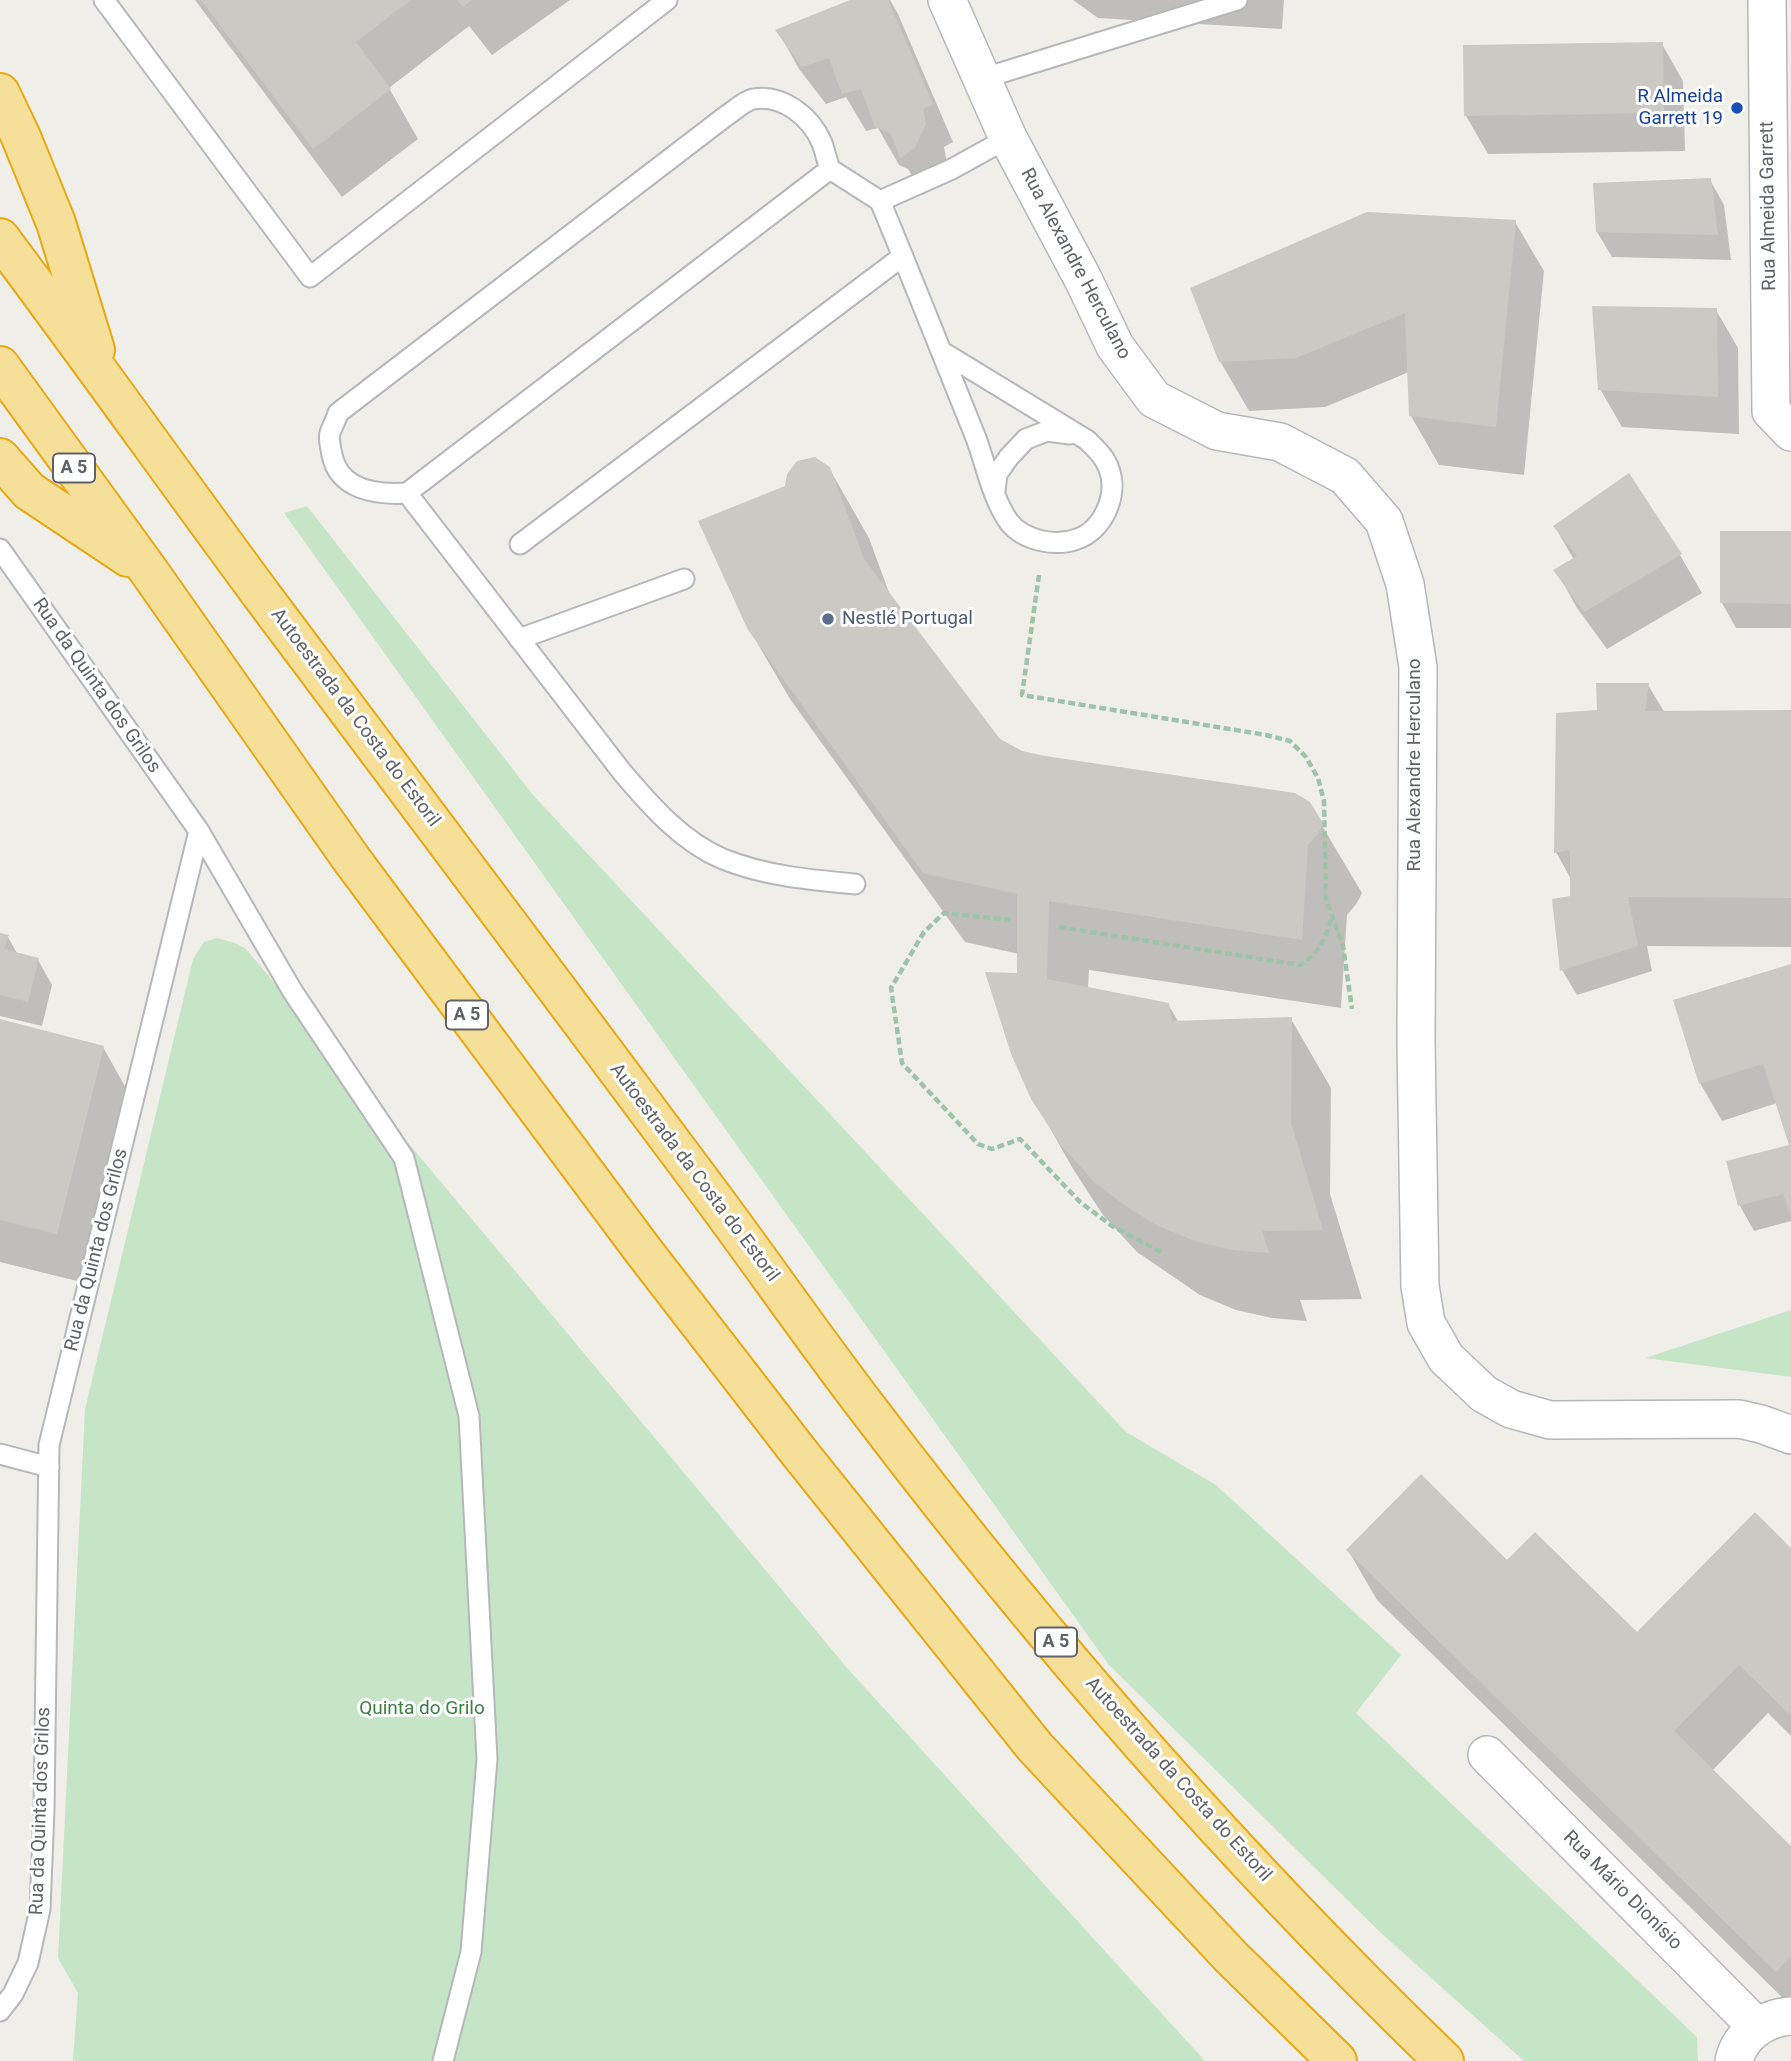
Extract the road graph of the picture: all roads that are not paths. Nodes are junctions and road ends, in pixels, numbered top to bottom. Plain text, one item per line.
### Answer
1 (104, 0) edge
2 (667, 0) edge
3 (947, 0) edge
4 (1237, 0) edge
5 (1775, 6) edge
6 (981, 79) junction
7 (0, 93) edge
8 (1008, 138) junction
9 (830, 169) junction
10 (880, 201) junction
11 (0, 238) edge
12 (903, 256) junction
13 (941, 351) junction
14 (0, 366) edge
15 (103, 376) junction
16 (1781, 422) edge
17 (1078, 435) junction
18 (0, 458) edge
19 (995, 491) junction
20 (407, 493) junction
21 (520, 544) dead end
22 (0, 549) edge
23 (148, 570) junction
24 (684, 579) dead end
25 (519, 639) junction
26 (199, 831) junction
27 (855, 884) dead end
28 (1791, 1435) edge
29 (0, 1454) edge
30 (49, 1467) junction
31 (1487, 1755) dead end
32 (0, 2011) edge
33 (1774, 2021) edge
34 (443, 2061) edge
35 (1336, 2061) edge
36 (1444, 2061) edge
37 (1734, 2061) edge

1 - 2 lane
3 - 6 street, Rua Alexandre Herculano
4 - 6 lane
5 - 16 street, Rua Almeida Garrett
6 - 8 street, Rua Alexandre Herculano
7 - 15 highway
8 - 10 lane
8 - 28 street, Rua Alexandre Herculano
9 - 10 lane
9 - 20 lane
9 - 20 lane
10 - 12 lane
11 - 15 highway, Autoestrada da Costa do Estoril / A 5
12 - 13 lane
12 - 21 lane
13 - 17 lane
13 - 19 lane
14 - 23 highway, A 5
15 - 36 highway, Autoestrada da Costa do Estoril / A 5
17 - 19 lane
17 - 19 lane
18 - 23 highway
20 - 25 lane
22 - 26 lane, Rua da Quinta dos Grilos
23 - 35 highway, A 5
24 - 25 lane
25 - 27 lane
26 - 30 lane, Rua da Quinta dos Grilos
26 - 34 lane
29 - 30 lane
30 - 32 lane, Rua da Quinta dos Grilos
31 - 33 street, Rua Mário Dionísio
33 - 37 street, Rua Mário Dionísio

